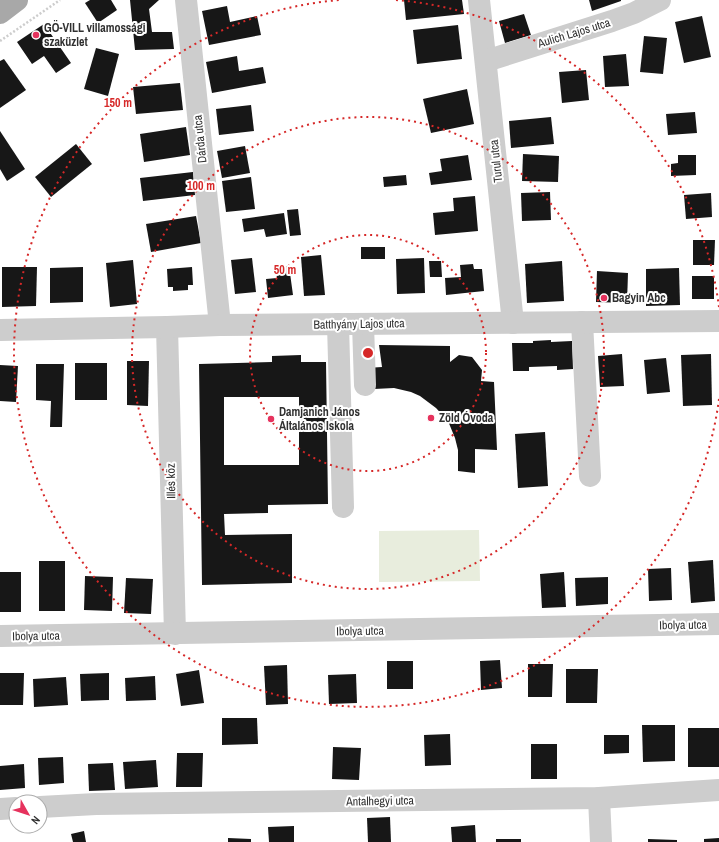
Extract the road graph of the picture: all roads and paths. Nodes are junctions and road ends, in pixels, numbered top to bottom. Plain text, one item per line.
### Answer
1 (18, 0) edge
2 (60, 0) edge
3 (186, 0) edge
4 (479, 0) edge
5 (660, 0) edge
6 (0, 13) edge
7 (0, 41) edge
8 (486, 61) junction
9 (719, 321) edge
10 (513, 322) junction
11 (582, 322) junction
12 (338, 324) junction
13 (363, 324) junction
14 (220, 325) junction
15 (167, 327) junction
16 (0, 330) edge
17 (365, 385) dead end
18 (590, 476) dead end
19 (343, 507) dead end
20 (719, 624) edge
21 (175, 634) junction
22 (0, 636) edge
23 (719, 790) edge
24 (599, 798) junction
25 (48, 807) edge
26 (601, 842) edge

1 - 6 main road
2 - 7 path
3 - 14 street, Dárda utca
4 - 8 street, Turul utca
5 - 8 street, Aulich Lajos utca
8 - 10 street, Turul utca
9 - 11 street, Batthyány Lajos utca
10 - 11 street, Batthyány Lajos utca
10 - 13 street, Batthyány Lajos utca
11 - 18 street
12 - 13 street, Batthyány Lajos utca
12 - 14 street, Batthyány Lajos utca
12 - 19 street
13 - 17 street
14 - 15 street, Batthyány Lajos utca
15 - 16 street, Batthyány Lajos utca
15 - 21 street, Illés köz
20 - 21 street, Ibolya utca
21 - 22 street, Ibolya utca
23 - 24 street, Antalhegyi utca
24 - 25 street, Antalhegyi utca
24 - 26 street

